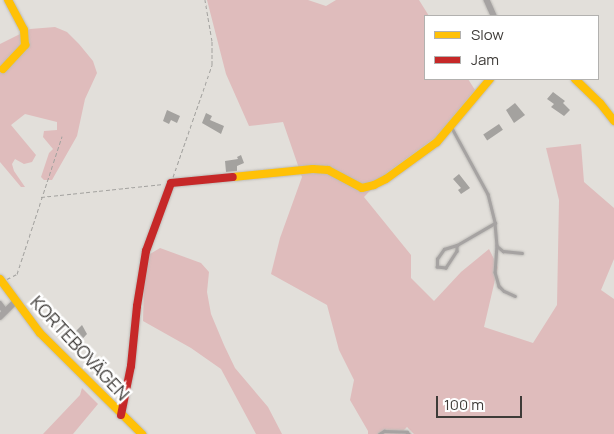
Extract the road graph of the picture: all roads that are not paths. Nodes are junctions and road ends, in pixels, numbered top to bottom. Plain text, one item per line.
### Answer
1 (8, 0) edge
2 (487, 0) edge
3 (494, 15) edge
4 (3, 69) dead end
5 (489, 80) edge
6 (576, 80) edge
7 (614, 121) edge
8 (451, 126) junction
9 (494, 223) junction
10 (457, 245) junction
11 (497, 245) junction
12 (522, 253) dead end
13 (1, 281) edge
14 (515, 296) dead end
15 (16, 301) junction
16 (0, 304) edge
17 (5, 311) junction
18 (0, 317) edge
19 (121, 415) junction
20 (142, 434) edge
21 (379, 434) edge
22 (409, 434) edge

1 - 4 street
2 - 3 street
5 - 8 street
6 - 7 street
8 - 9 lane
8 - 19 street
9 - 10 lane
9 - 11 lane
10 - 10 lane
11 - 12 lane
11 - 14 lane
13 - 15 street, KORTEBOVÄGEN
15 - 17 street
15 - 19 street, KORTEBOVÄGEN
16 - 17 street
17 - 18 street
19 - 20 street, KORTEBOVÄGEN
21 - 22 lane

